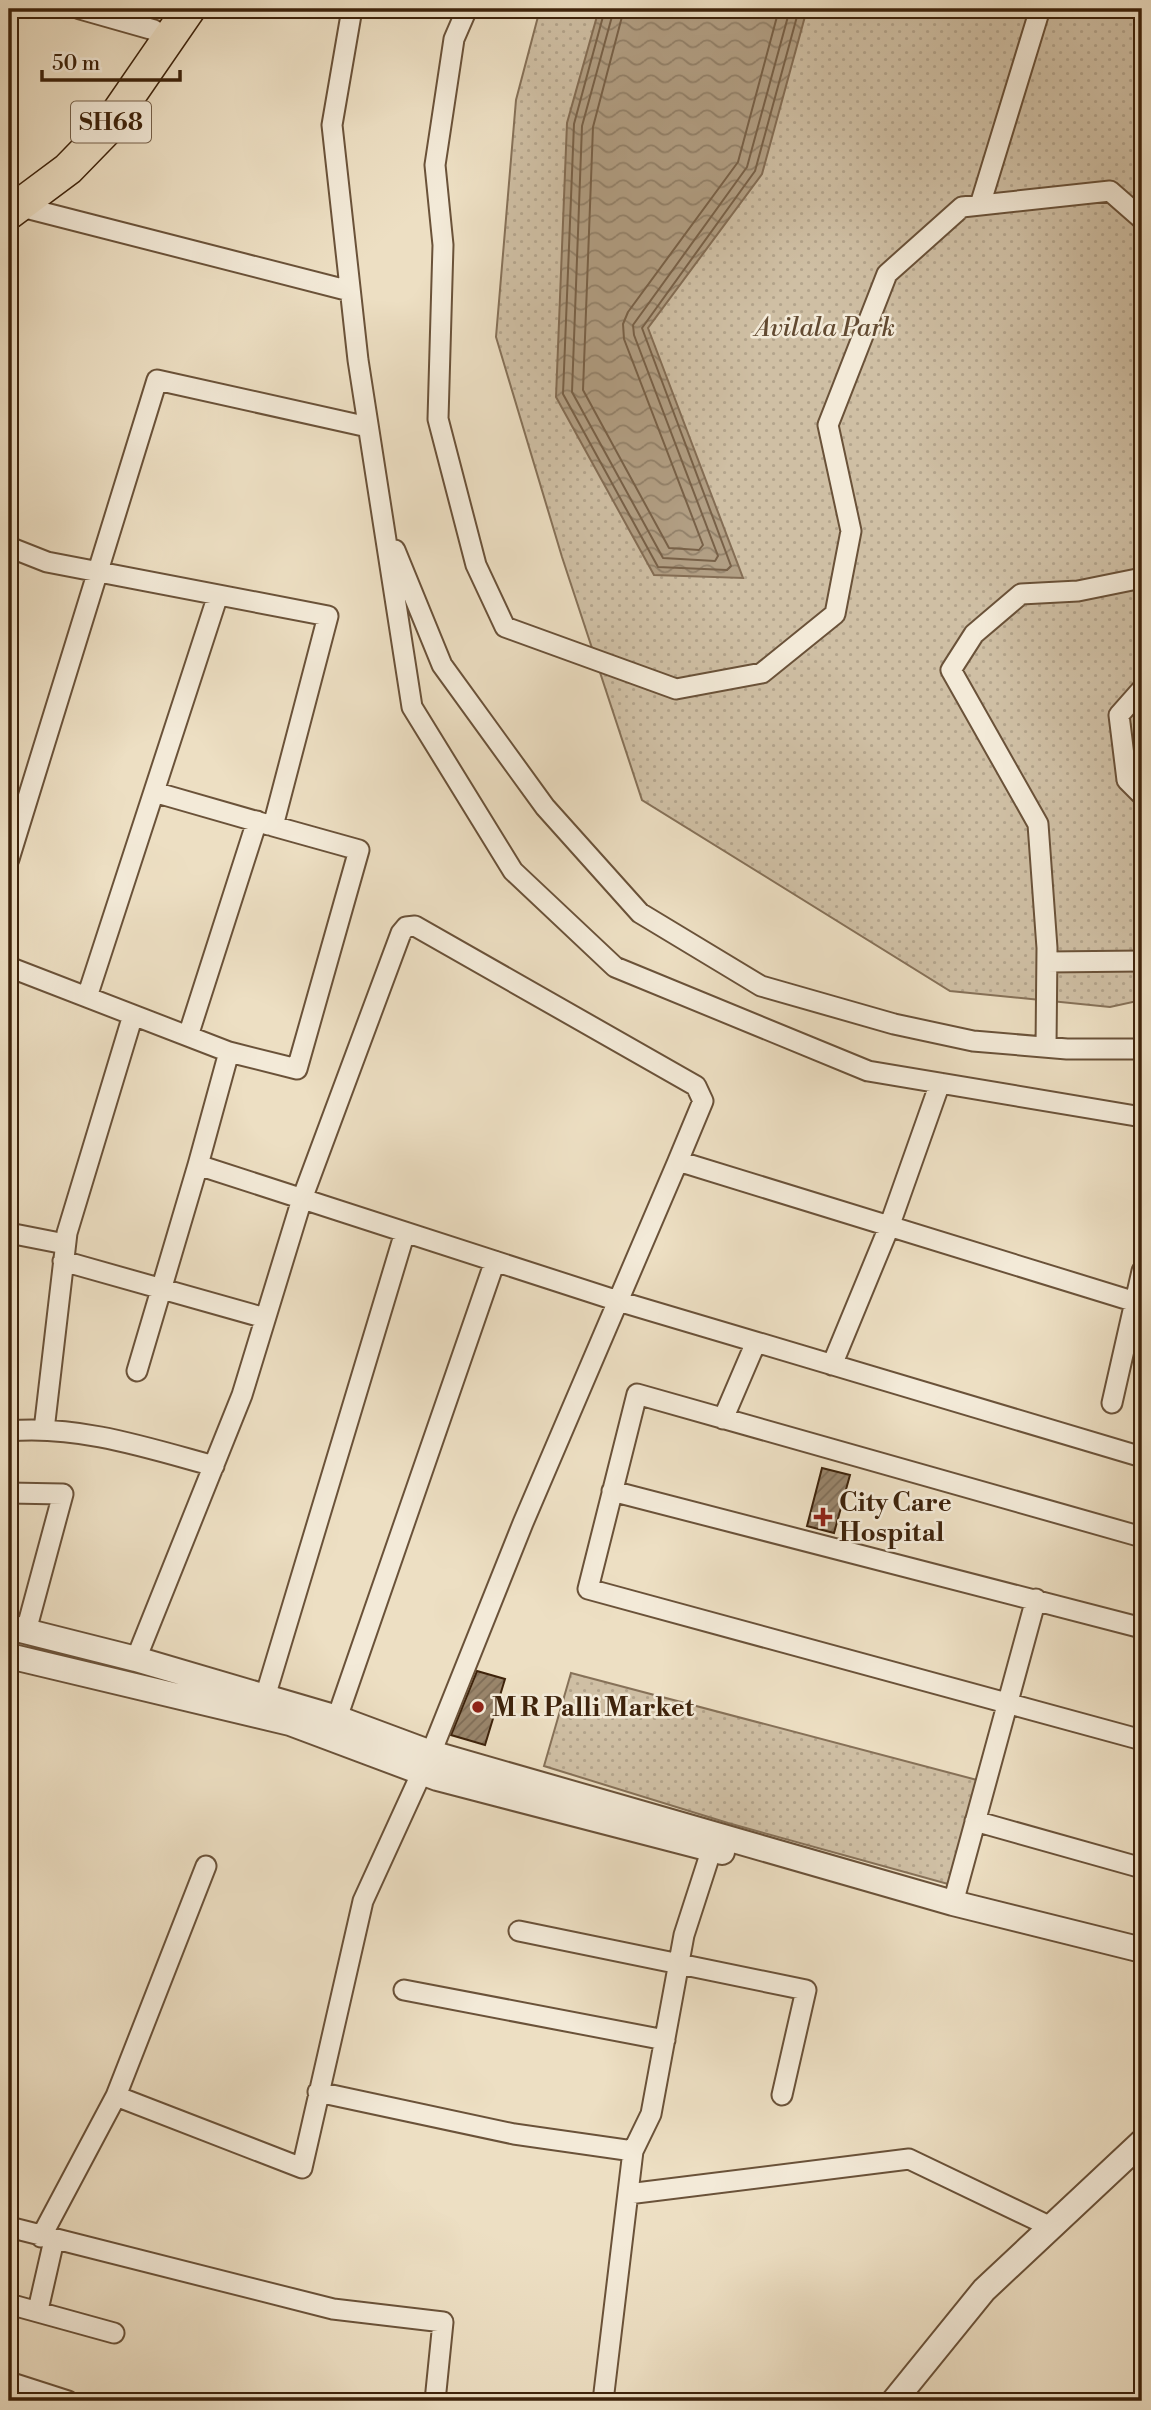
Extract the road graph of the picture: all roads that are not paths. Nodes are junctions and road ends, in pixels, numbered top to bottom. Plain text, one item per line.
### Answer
1 (80, 9) edge
2 (189, 9) edge
3 (352, 9) edge
4 (467, 9) edge
5 (1040, 9) edge
6 (161, 19) edge
7 (12, 202) edge
8 (979, 205) junction
9 (1142, 219) edge
10 (350, 291) junction
11 (368, 427) junction
12 (383, 520) junction
13 (9, 547) edge
14 (97, 571) junction
15 (1142, 578) edge
16 (218, 595) junction
17 (1142, 689) edge
18 (154, 792) junction
19 (1142, 795) edge
20 (265, 823) junction
21 (9, 859) edge
22 (1142, 961) edge
23 (1046, 962) junction
24 (9, 967) edge
25 (87, 997) junction
26 (133, 1015) junction
27 (188, 1036) junction
28 (1046, 1047) junction
29 (1142, 1049) edge
30 (229, 1052) junction
31 (940, 1083) junction
32 (1142, 1117) edge
33 (678, 1161) junction
34 (198, 1165) junction
35 (302, 1199) junction
36 (889, 1227) junction
37 (405, 1232) junction
38 (9, 1233) edge
39 (64, 1253) junction
40 (495, 1261) junction
41 (1142, 1271) edge
42 (162, 1287) junction
43 (618, 1301) junction
44 (1138, 1303) edge
45 (265, 1318) junction
46 (756, 1342) junction
47 (832, 1365) junction
48 (137, 1371) dead end
49 (1112, 1403) dead end
50 (723, 1419) junction
51 (44, 1430) junction
52 (9, 1431) edge
53 (1142, 1457) edge
54 (214, 1466) junction
55 (612, 1491) junction
56 (9, 1493) edge
57 (1142, 1537) edge
58 (1036, 1598) junction
59 (1142, 1628) edge
60 (17, 1629) edge
61 (9, 1656) edge
62 (136, 1659) junction
63 (265, 1697) junction
64 (1007, 1704) junction
65 (337, 1718) junction
66 (1142, 1740) edge
67 (427, 1763) junction
68 (975, 1821) junction
69 (715, 1841) junction
70 (206, 1866) dead end
71 (1142, 1868) edge
72 (953, 1903) junction
73 (520, 1931) dead end
74 (1142, 1950) edge
75 (1142, 1961) edge
76 (679, 1965) junction
77 (404, 1990) dead end
78 (665, 2040) junction
79 (318, 2092) junction
80 (782, 2095) dead end
81 (116, 2096) junction
82 (1142, 2141) edge
83 (633, 2151) junction
84 (628, 2194) junction
85 (9, 2227) edge
86 (1051, 2227) junction
87 (47, 2239) junction
88 (9, 2304) edge
89 (38, 2310) junction
90 (114, 2333) dead end
91 (9, 2382) edge
92 (68, 2401) edge
93 (435, 2401) edge
94 (603, 2401) edge
95 (894, 2401) edge

1 - 6 street
2 - 7 main road, SH68
3 - 10 street
4 - 8 street
5 - 8 street
6 - 7 main road, SH68
7 - 10 street
8 - 9 street
10 - 11 street
11 - 12 street
11 - 14 street
12 - 28 street
12 - 31 street
13 - 14 street
14 - 16 street
14 - 21 street
15 - 23 street
16 - 18 street
16 - 20 street
17 - 19 street
18 - 20 street
18 - 25 street
20 - 27 street
20 - 30 street
22 - 23 street
23 - 28 street
24 - 25 street
25 - 26 street
26 - 27 street
26 - 39 street
27 - 30 street
28 - 29 street
30 - 34 street
31 - 32 street
31 - 36 street
33 - 35 street
33 - 36 street
33 - 43 street
34 - 35 street
34 - 42 street
35 - 37 street
35 - 45 street
36 - 44 street
36 - 47 street
37 - 40 street
37 - 63 street
38 - 39 street
39 - 42 street
39 - 51 street
40 - 43 street
40 - 65 street
41 - 44 street
42 - 45 street
42 - 48 street
43 - 46 street
43 - 67 street
44 - 49 street
45 - 54 street
46 - 47 street
46 - 50 street
47 - 53 street
50 - 55 street
50 - 57 street
51 - 52 street
51 - 54 street
54 - 62 street
55 - 58 street
55 - 64 street
56 - 60 street
58 - 59 street
58 - 64 street
60 - 62 street
61 - 67 street
62 - 63 street
63 - 65 street
64 - 66 street
64 - 68 street
65 - 67 street
67 - 69 street
67 - 79 street
68 - 71 street
68 - 72 street
69 - 72 street
69 - 75 street
69 - 76 street
70 - 81 street
72 - 74 street
73 - 76 street
76 - 78 street
76 - 80 street
77 - 78 street
78 - 83 street
79 - 81 street
79 - 83 street
81 - 87 street
82 - 86 street
83 - 84 street
84 - 86 street
84 - 94 street
85 - 87 street
86 - 95 street
87 - 89 street
87 - 93 street
88 - 89 street
89 - 90 street
91 - 92 street

